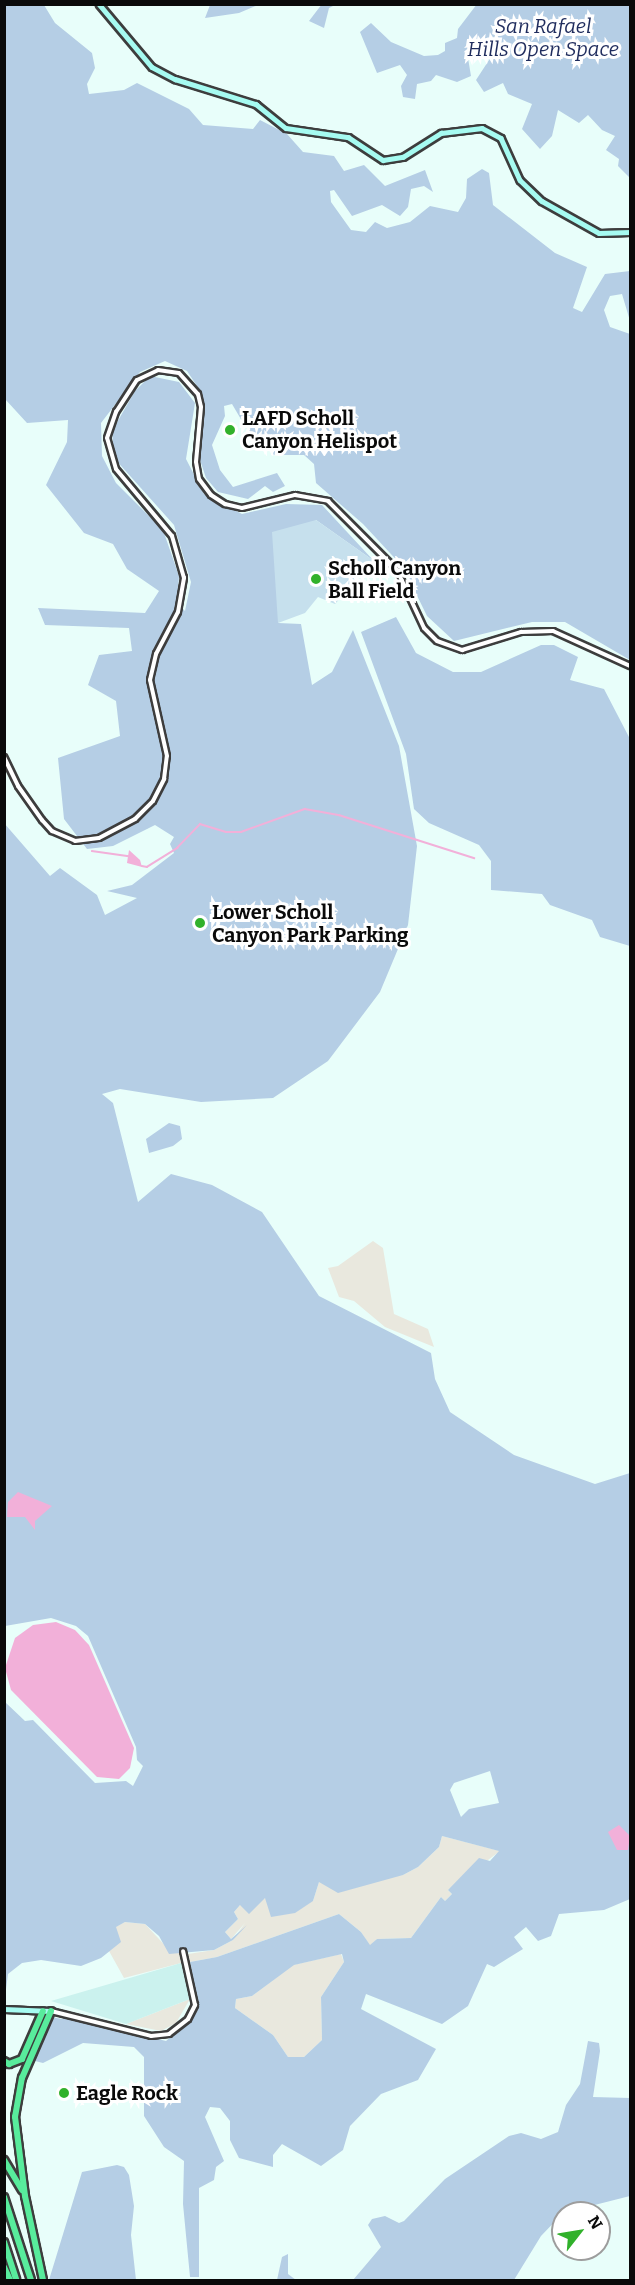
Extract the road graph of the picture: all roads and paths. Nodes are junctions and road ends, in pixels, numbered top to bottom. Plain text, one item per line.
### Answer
1 (99, 4) edge
2 (630, 232) edge
3 (630, 666) edge
4 (4, 757) edge
5 (183, 1951) dead end
6 (7, 2009) edge
7 (43, 2011) junction
8 (51, 2011) junction
9 (4, 2061) edge
10 (4, 2160) edge
11 (25, 2196) junction
12 (4, 2197) edge
13 (4, 2242) edge
14 (4, 2267) edge
15 (10, 2280) edge
16 (16, 2280) edge
17 (31, 2280) edge
18 (43, 2280) edge

1 - 2 main road
3 - 4 street
5 - 8 street
6 - 7 main road
7 - 8 main road
7 - 9 highway
8 - 11 highway
10 - 11 highway
11 - 18 highway
12 - 17 highway
13 - 16 highway
14 - 15 highway

